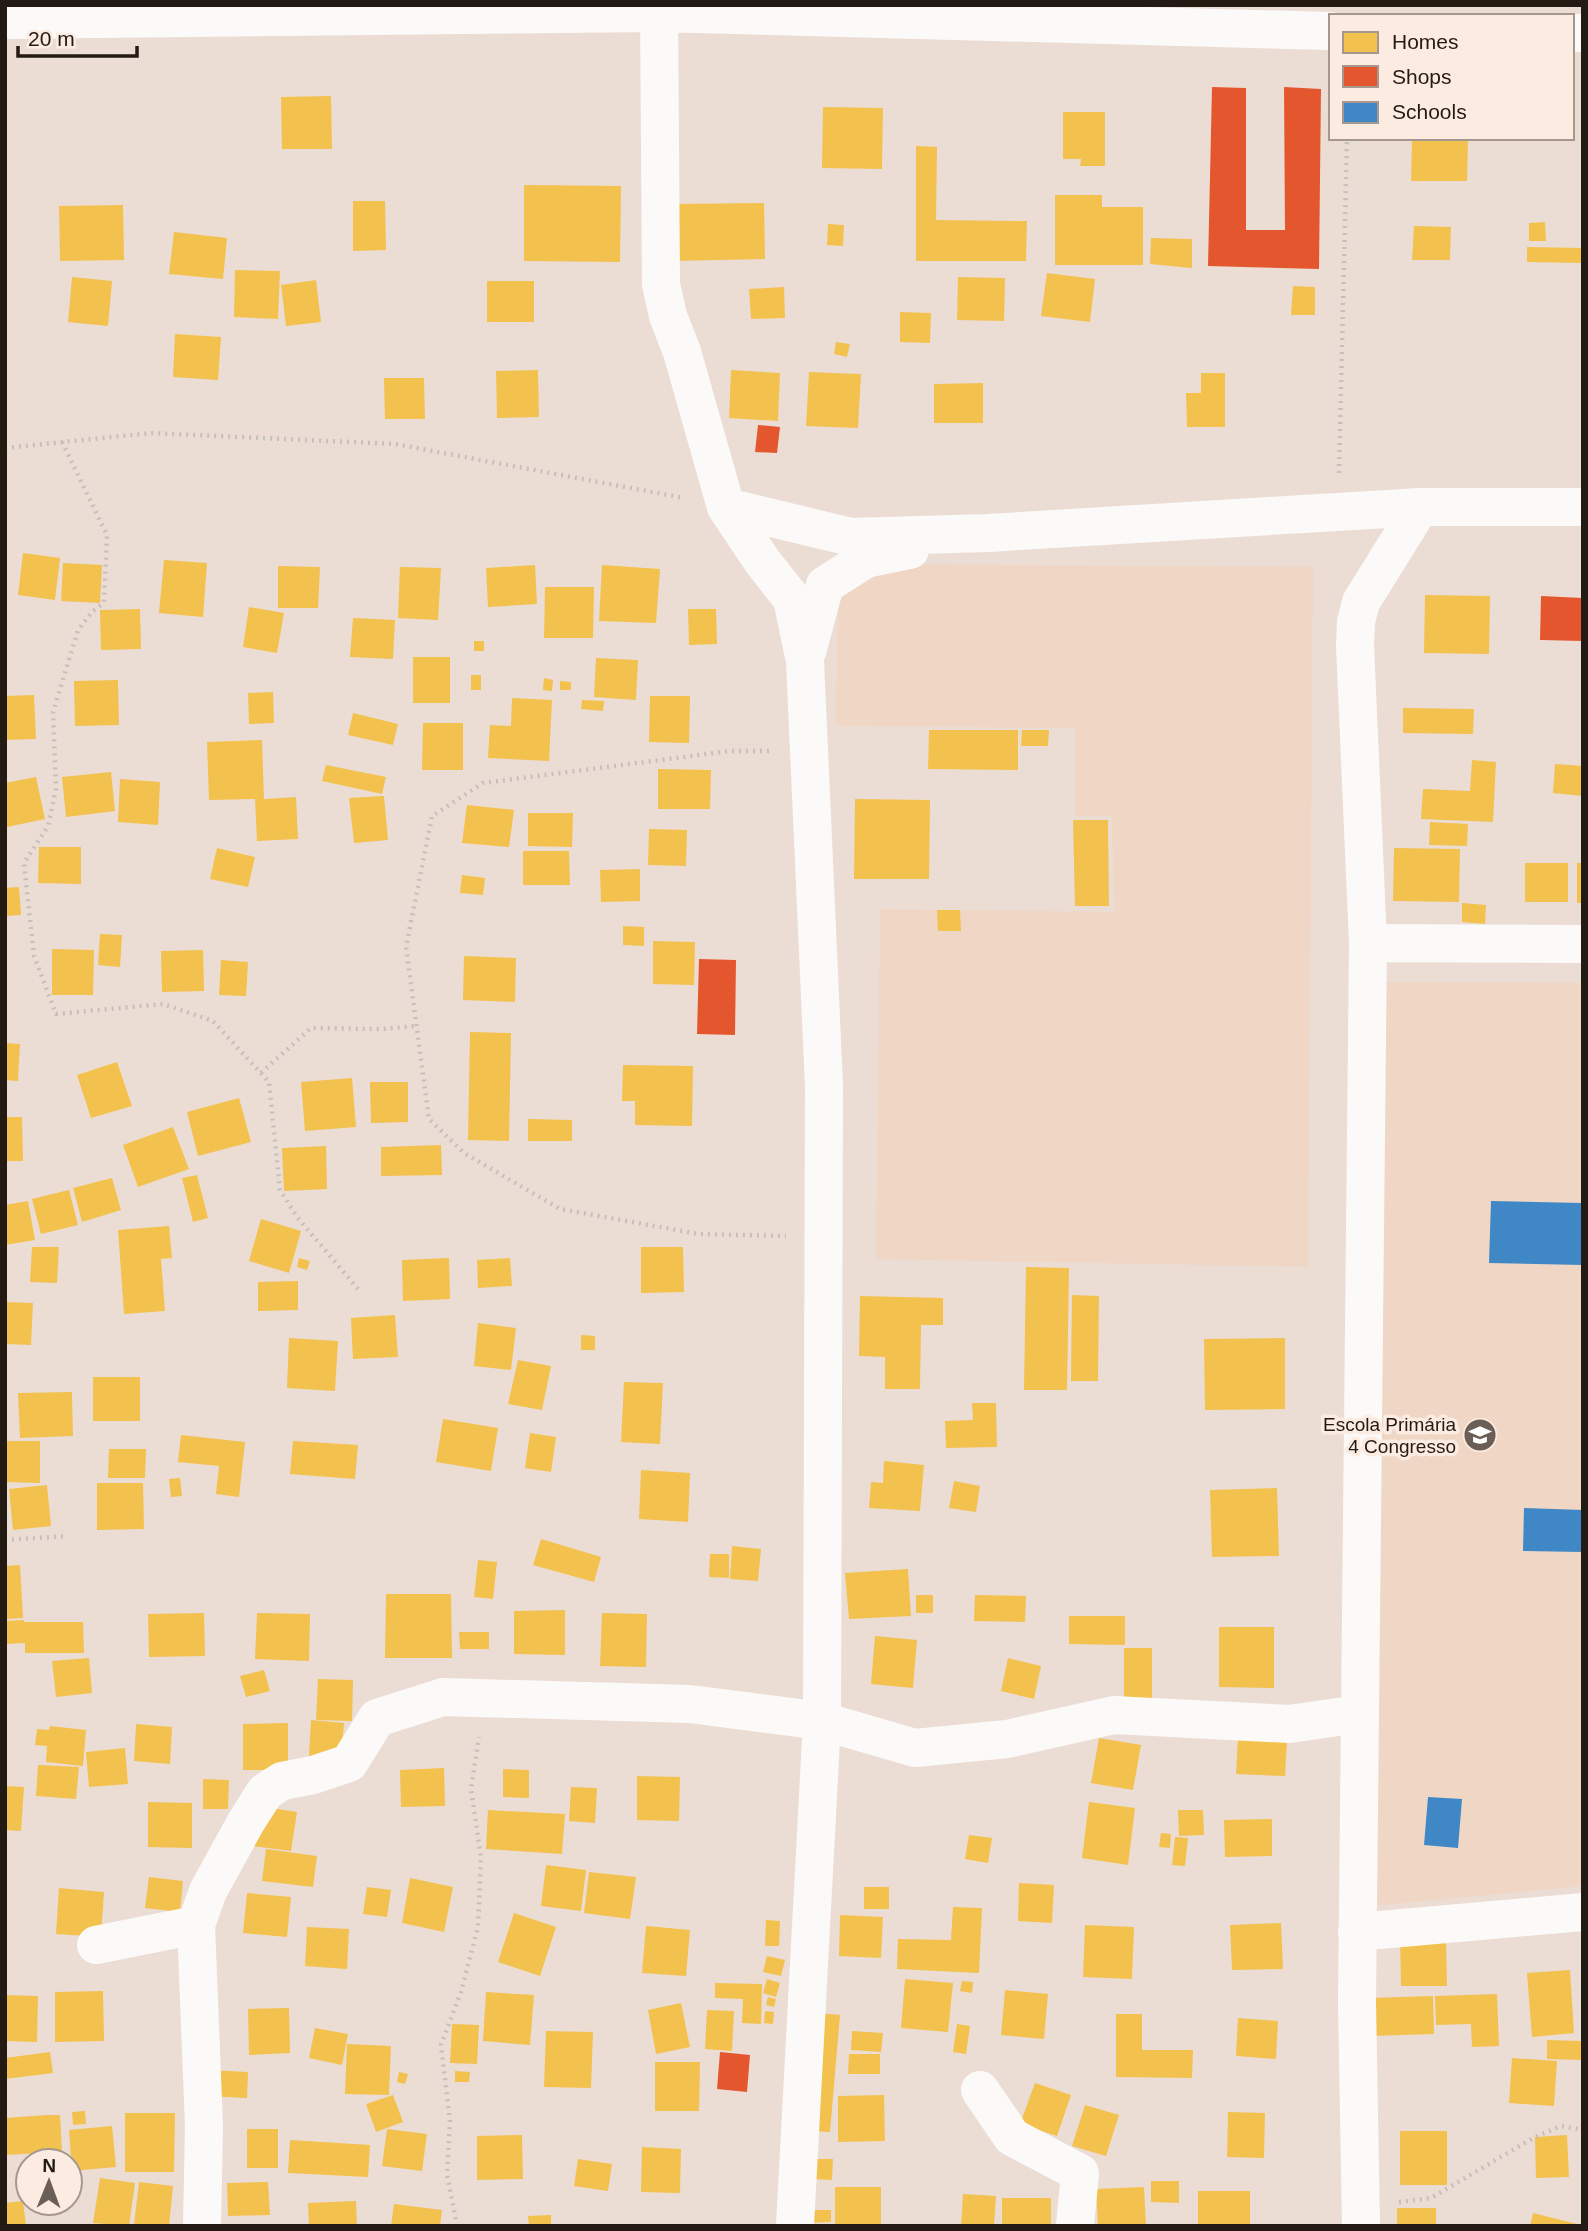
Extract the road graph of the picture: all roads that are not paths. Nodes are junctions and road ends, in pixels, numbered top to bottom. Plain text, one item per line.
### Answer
1 (659, 9) edge
2 (1181, 16) edge
3 (5, 20) edge
4 (1329, 32) edge
5 (1420, 507) junction
6 (1583, 507) edge
7 (726, 508) junction
8 (988, 533) junction
9 (805, 661) junction
10 (1368, 943) junction
11 (1583, 944) edge
12 (1359, 1714) junction
13 (822, 1721) junction
14 (1583, 1912) edge
15 (196, 1925) junction
16 (1357, 1932) junction
17 (96, 1945) dead end
18 (980, 2090) dead end
19 (1361, 2216) edge
20 (202, 2226) edge
21 (795, 2226) edge
22 (1075, 2226) edge

1 - 2 street
1 - 3 street
1 - 7 street
2 - 4 street
5 - 6 street
5 - 8 street
5 - 10 street
7 - 8 street
7 - 9 street
8 - 9 street
9 - 13 street
10 - 11 street
10 - 12 street
12 - 13 street
12 - 16 street
13 - 15 street
13 - 21 street
14 - 16 street
15 - 17 street
15 - 20 street
16 - 19 street
18 - 22 street

